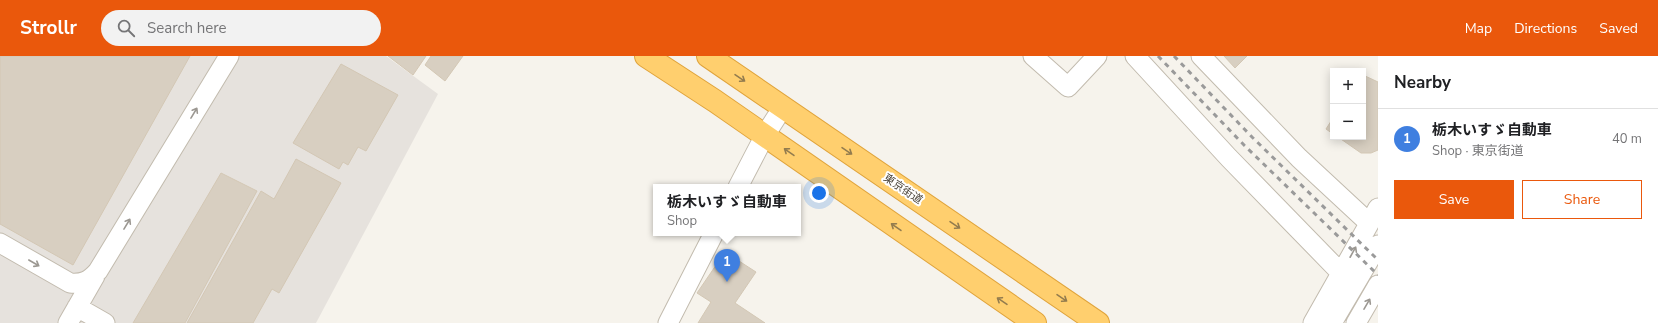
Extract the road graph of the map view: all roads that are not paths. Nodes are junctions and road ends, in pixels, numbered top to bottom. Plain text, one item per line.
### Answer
1 (229, 56) edge
2 (646, 56) edge
3 (670, 56) edge
4 (708, 56) edge
5 (1033, 56) edge
6 (1097, 56) edge
7 (1135, 56) edge
8 (1201, 56) edge
9 (715, 101) junction
10 (783, 107) junction
11 (765, 135) junction
12 (740, 184) edge
13 (1373, 216) edge
14 (712, 236) edge
15 (0, 243) edge
16 (1378, 245) edge
17 (98, 271) junction
18 (1341, 273) junction
19 (1378, 285) edge
20 (73, 315) edge
21 (105, 323) edge
22 (668, 323) edge
23 (1035, 323) edge
24 (1098, 323) edge
25 (1313, 323) edge
26 (1332, 323) edge
27 (1356, 323) edge

17 -> 1 street
2 - 9 highway
3 - 9 highway
4 -> 10 highway, 東京街道
5 - 6 street
7 - 18 street
8 - 13 street
9 - 11 highway
10 - 11 street
10 -> 24 highway, 東京街道
11 - 12 street
23 -> 11 highway
18 -> 13 street
14 - 22 street
15 -> 17 street
16 - 26 street
17 - 20 street
18 - 25 street
27 -> 19 street
20 - 21 street

